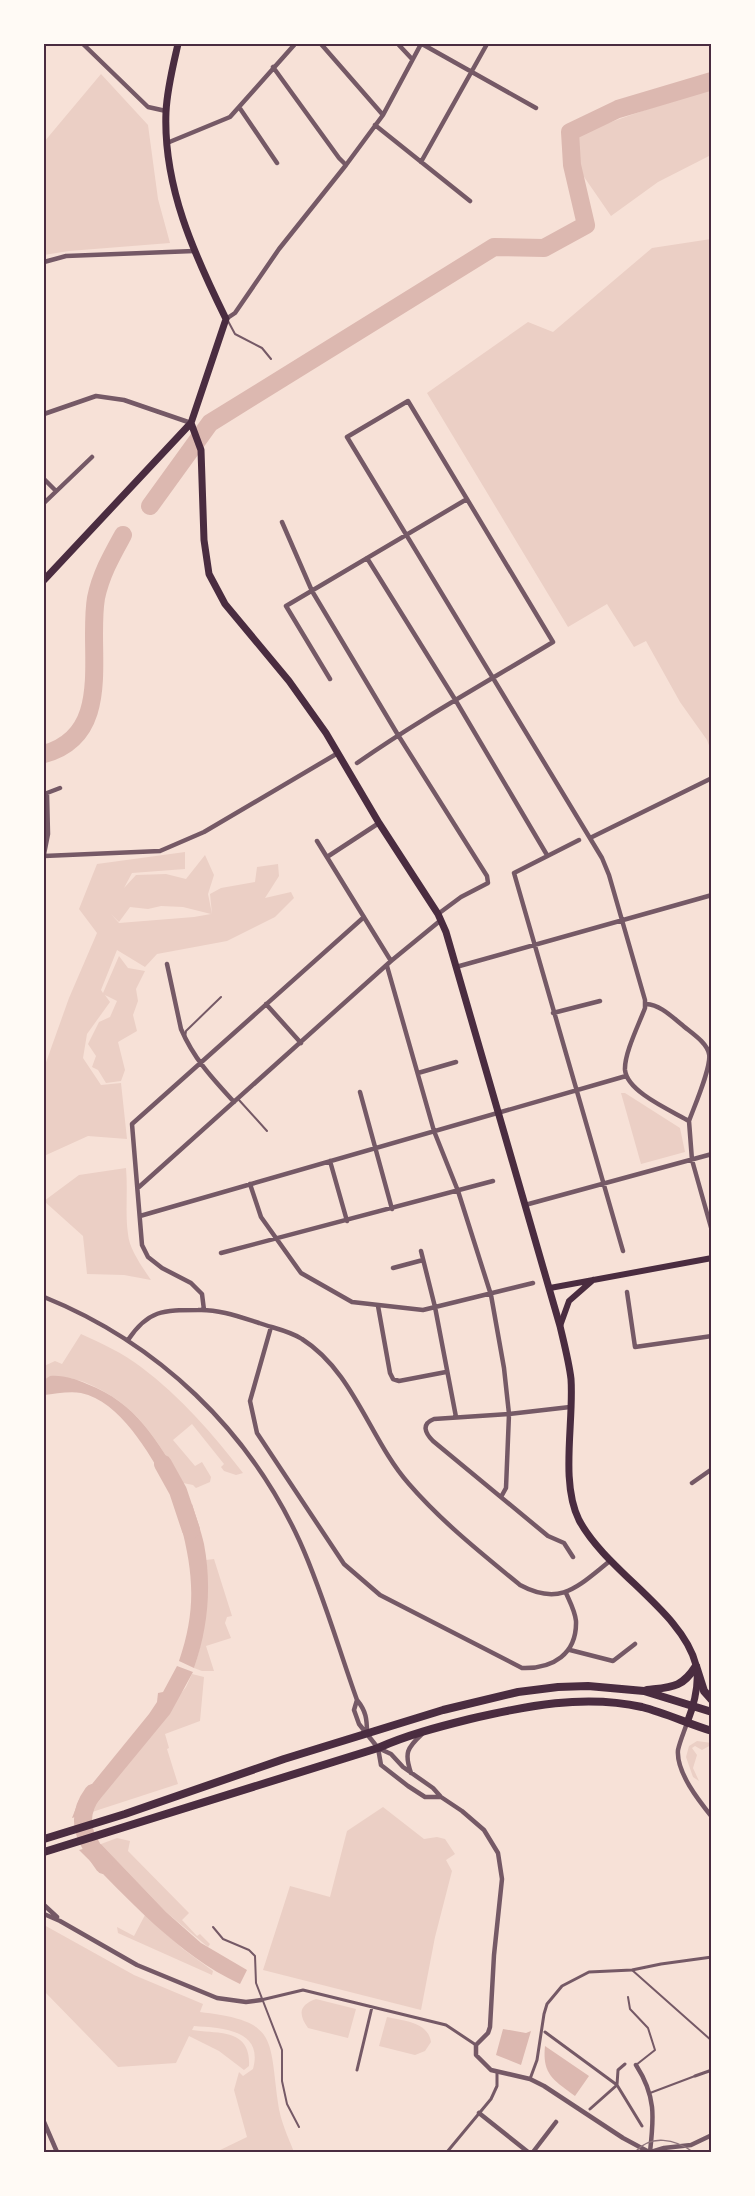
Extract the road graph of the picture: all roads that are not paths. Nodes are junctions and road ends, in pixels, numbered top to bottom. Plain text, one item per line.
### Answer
1 (83, 44) edge
2 (178, 44) edge
3 (295, 44) edge
4 (321, 44) edge
5 (398, 44) edge
6 (421, 44) edge
7 (487, 44) edge
8 (412, 59) junction
9 (273, 67) junction
10 (471, 72) junction
11 (239, 107) junction
12 (537, 108) dead end
13 (166, 111) junction
14 (383, 115) junction
15 (375, 125) junction
16 (167, 143) junction
17 (421, 162) junction
18 (277, 163) dead end
19 (346, 165) junction
20 (470, 201) dead end
21 (194, 251) junction
22 (44, 262) edge
23 (226, 319) junction
24 (271, 359) dead end
25 (44, 414) edge
26 (191, 423) junction
27 (92, 457) dead end
28 (44, 479) edge
29 (55, 490) junction
30 (467, 499) junction
31 (44, 502) edge
32 (282, 522) dead end
33 (406, 535) junction
34 (367, 558) junction
35 (44, 580) edge
36 (312, 591) junction
37 (330, 679) dead end
38 (493, 679) junction
39 (456, 701) junction
40 (398, 735) junction
41 (338, 753) junction
42 (357, 764) dead end
43 (711, 778) edge
44 (60, 788) dead end
45 (379, 823) junction
46 (590, 838) junction
47 (579, 840) dead end
48 (317, 841) dead end
49 (44, 855) edge
50 (547, 855) junction
51 (327, 857) junction
52 (711, 895) edge
53 (364, 917) junction
54 (440, 917) junction
55 (622, 920) junction
56 (535, 945) junction
57 (391, 961) junction
58 (166, 964) dead end
59 (387, 966) junction
60 (456, 967) junction
61 (221, 997) dead end
62 (600, 1001) dead end
63 (646, 1004) junction
64 (266, 1005) junction
65 (553, 1013) junction
66 (185, 1038) junction
67 (301, 1043) junction
68 (710, 1053) edge
69 (456, 1062) dead end
70 (199, 1064) junction
71 (418, 1073) junction
72 (626, 1076) junction
73 (576, 1091) junction
74 (360, 1092) dead end
75 (236, 1101) junction
76 (498, 1112) junction
77 (689, 1121) junction
78 (267, 1131) dead end
79 (434, 1131) junction
80 (376, 1148) junction
81 (711, 1154) edge
82 (692, 1160) junction
83 (330, 1161) junction
84 (493, 1181) dead end
85 (602, 1183) junction
86 (250, 1184) junction
87 (139, 1187) junction
88 (458, 1191) junction
89 (525, 1205) junction
90 (392, 1209) junction
91 (140, 1216) junction
92 (347, 1221) junction
93 (711, 1231) edge
94 (276, 1239) junction
95 (421, 1251) dead end
96 (622, 1251) dead end
97 (221, 1253) dead end
98 (711, 1258) edge
99 (423, 1260) junction
100 (393, 1268) dead end
101 (596, 1278) junction
102 (533, 1283) dead end
103 (550, 1287) junction
104 (627, 1292) dead end
105 (491, 1295) junction
106 (44, 1297) edge
107 (378, 1306) junction
108 (435, 1307) junction
109 (204, 1310) junction
110 (560, 1326) junction
111 (271, 1327) junction
112 (711, 1336) edge
113 (128, 1340) junction
114 (446, 1372) junction
115 (570, 1407) junction
116 (509, 1414) junction
117 (456, 1417) junction
118 (711, 1469) edge
119 (692, 1483) dead end
120 (501, 1497) junction
121 (573, 1557) dead end
122 (609, 1561) junction
123 (566, 1593) junction
124 (635, 1644) dead end
125 (570, 1650) junction
126 (696, 1666) junction
127 (644, 1691) junction
128 (357, 1700) junction
129 (711, 1700) edge
130 (693, 1706) junction
131 (711, 1712) edge
132 (687, 1723) junction
133 (426, 1730) junction
134 (711, 1731) edge
135 (367, 1733) junction
136 (378, 1748) junction
137 (411, 1773) junction
138 (441, 1797) junction
139 (711, 1816) edge
140 (44, 1839) edge
141 (44, 1854) edge
142 (44, 1906) edge
143 (44, 1914) edge
144 (60, 1920) junction
145 (213, 1927) dead end
146 (711, 1957) edge
147 (632, 1970) junction
148 (628, 1997) dead end
149 (261, 2000) junction
150 (372, 2007) junction
151 (545, 2032) dead end
152 (711, 2041) edge
153 (476, 2045) junction
154 (625, 2064) dead end
155 (636, 2065) joint
156 (357, 2070) dead end
157 (711, 2070) edge
158 (497, 2072) junction
159 (695, 2076) joint
160 (530, 2079) junction
161 (617, 2085) junction
162 (650, 2093) junction
163 (590, 2109) dead end
164 (479, 2113) junction
165 (44, 2122) edge
166 (556, 2122) dead end
167 (642, 2126) dead end
168 (299, 2127) dead end
169 (709, 2136) edge
170 (57, 2152) edge
171 (447, 2152) edge
172 (528, 2152) edge
173 (533, 2152) edge
174 (650, 2152) edge

1 - 13 street
2 - 13 main road
3 - 9 street
4 - 14 street
5 - 8 street
6 - 8 street
6 - 10 street
7 - 10 street
8 - 14 street
9 - 11 street
9 - 19 street
10 - 12 street
10 - 17 street
11 - 16 street
11 - 18 street
13 - 16 main road
14 - 15 street
15 - 17 street
15 - 19 street
16 - 21 main road
17 - 20 street
19 - 23 street
21 - 22 street
21 - 23 main road
23 - 24 lane
23 - 26 main road
25 - 26 street
26 - 35 main road
26 - 41 main road
27 - 29 street
28 - 29 street
29 - 31 street
30 - 33 street
30 - 33 street
30 - 38 street
32 - 36 street
33 - 34 street
33 - 38 street
34 - 36 street
34 - 39 street
36 - 37 street
36 - 40 street
38 - 39 street
38 - 46 street
39 - 40 street
39 - 50 street
40 - 42 street
40 - 54 street
41 - 45 main road
41 - 49 street
43 - 46 street
44 - 49 street
45 - 51 street
45 - 54 main road
46 - 55 street
47 - 50 street
48 - 51 street
50 - 56 street
51 - 53 street
52 - 55 street
53 - 57 street
53 - 64 street
54 - 57 street
54 - 60 main road
55 - 56 street
55 - 63 street
56 - 60 street
56 - 65 street
57 - 59 street
58 - 66 street
59 - 67 street
59 - 71 street
60 - 76 main road
61 - 66 lane
62 - 65 street
63 - 68 street
63 - 72 street
64 - 67 street
64 - 70 street
65 - 73 street
66 - 70 street
67 - 75 street
68 - 77 street
69 - 71 street
70 - 75 street
70 - 87 street
71 - 79 street
72 - 73 street
72 - 77 street
73 - 76 street
73 - 85 street
74 - 80 street
75 - 78 lane
75 - 87 street
76 - 79 street
76 - 89 main road
77 - 82 street
79 - 80 street
79 - 88 street
80 - 83 street
80 - 90 street
81 - 82 street
82 - 85 street
82 - 93 street
83 - 86 street
83 - 92 street
84 - 88 street
85 - 89 street
85 - 96 street
86 - 91 street
86 - 94 street
87 - 91 street
88 - 90 street
88 - 105 street
89 - 103 main road
90 - 92 street
91 - 109 street
92 - 94 street
94 - 97 street
94 - 107 street
95 - 99 street
98 - 101 main road
99 - 100 street
99 - 108 street
101 - 103 main road
101 - 110 main road
102 - 105 street
103 - 110 main road
104 - 112 street
105 - 108 street
105 - 116 street
106 - 113 street
107 - 108 street
107 - 114 street
108 - 114 street
109 - 111 street
109 - 113 street
110 - 115 main road
111 - 123 street
111 - 125 street
113 - 128 street
114 - 117 street
115 - 116 street
115 - 122 main road
116 - 117 street
116 - 120 street
117 - 120 street
118 - 119 street
120 - 121 street
122 - 123 street
122 - 126 main road
123 - 125 street
124 - 125 street
126 - 127 highway
126 - 129 highway
126 - 130 main road
127 - 130 highway
127 - 135 highway
128 - 135 street
128 - 135 street
130 - 131 highway
130 - 132 main road
132 - 133 highway
132 - 134 highway
132 - 139 street
133 - 136 highway
133 - 137 street
135 - 136 street
135 - 140 highway
136 - 137 street
136 - 138 street
136 - 141 highway
137 - 138 street
138 - 153 street
142 - 144 street
143 - 144 street
144 - 149 street
145 - 149 lane
146 - 147 street
147 - 152 lane
147 - 160 street
148 - 155 lane
149 - 150 street
149 - 168 lane
150 - 153 street
150 - 156 street
151 - 161 street
153 - 158 street
154 - 161 street
155 - 162 street
157 - 159 street
158 - 160 street
158 - 164 street
159 - 162 lane
160 - 174 street
161 - 163 street
161 - 167 street
162 - 174 street
164 - 171 street
164 - 172 street
165 - 170 street
166 - 173 street
169 - 174 street

